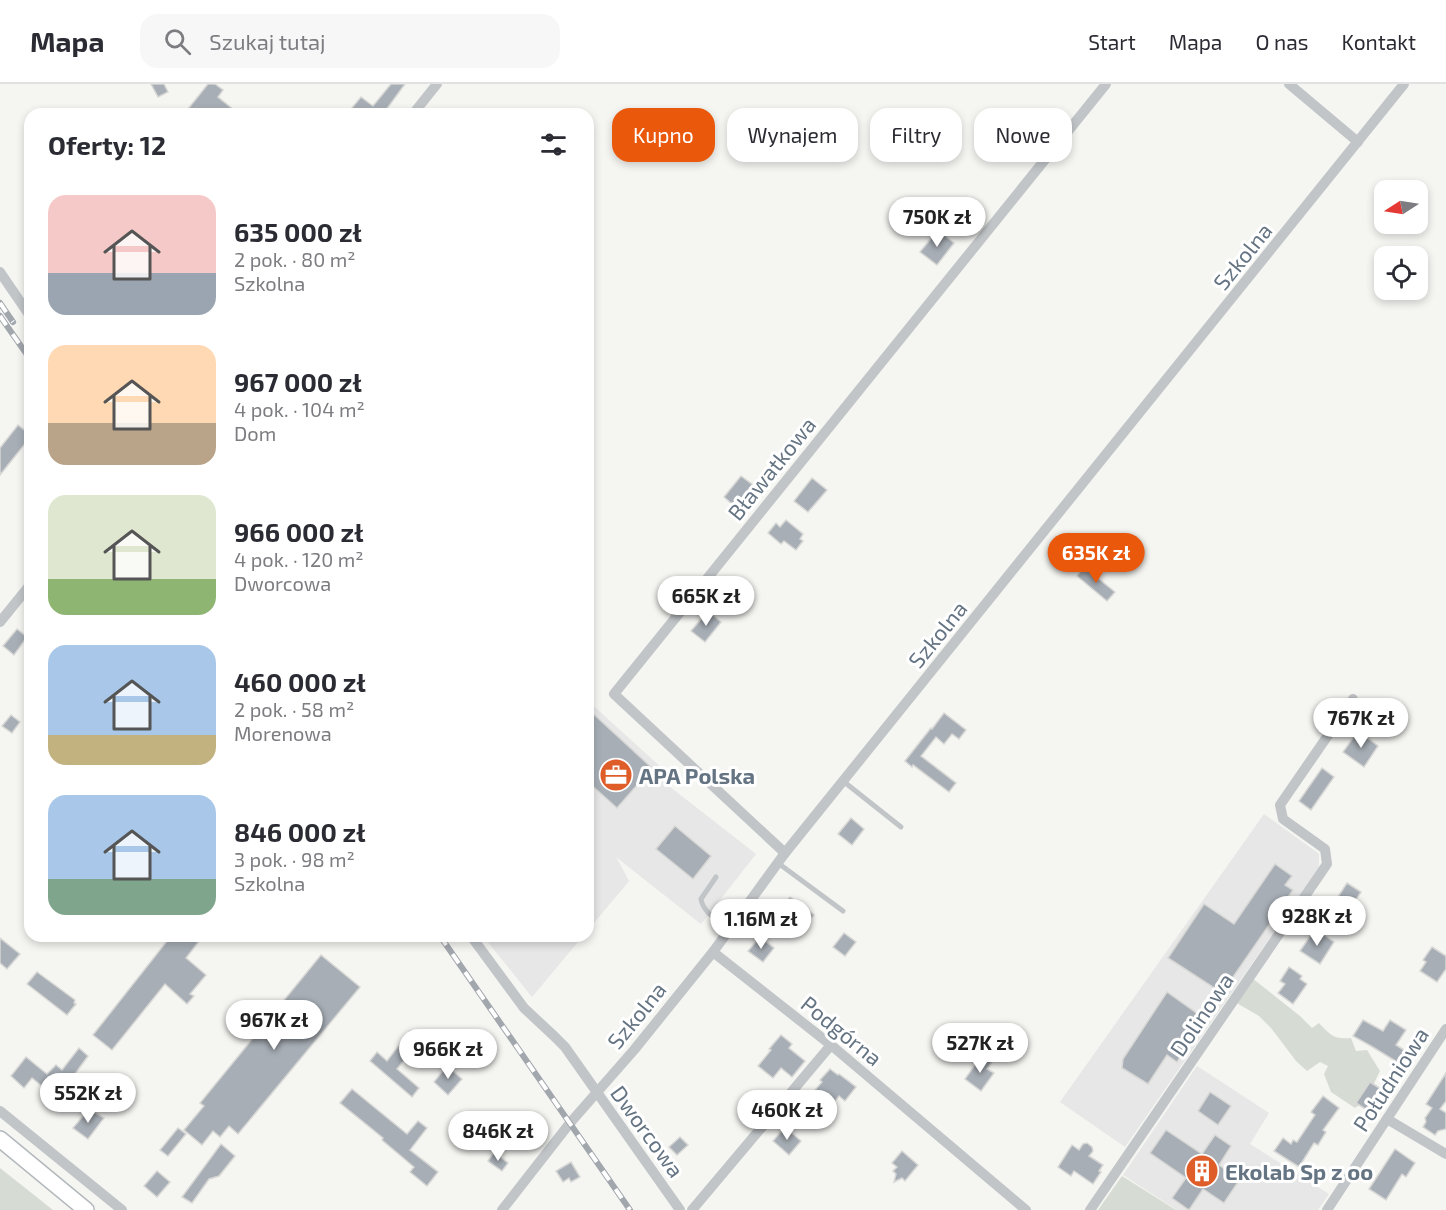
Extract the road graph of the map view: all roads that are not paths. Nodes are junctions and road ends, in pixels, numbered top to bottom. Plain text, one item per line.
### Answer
1 (437, 84) edge
2 (1106, 84) edge
3 (1289, 84) edge
4 (1404, 84) edge
5 (417, 108) edge
6 (1358, 142) junction
7 (0, 272) edge
8 (24, 307) edge
9 (24, 592) edge
10 (0, 622) edge
11 (1353, 699) dead end
12 (843, 782) junction
13 (901, 827) dead end
14 (785, 853) junction
15 (778, 863) junction
16 (716, 877) dead end
17 (843, 911) dead end
18 (731, 929) junction
19 (475, 942) edge
20 (713, 952) junction
21 (1446, 1029) edge
22 (831, 1045) junction
23 (596, 1093) junction
24 (0, 1111) edge
25 (1388, 1119) junction
26 (0, 1139) edge
27 (1446, 1154) edge
28 (86, 1210) edge
29 (122, 1210) edge
30 (502, 1210) edge
31 (680, 1210) edge
32 (692, 1210) edge
33 (1026, 1210) edge
34 (1090, 1210) edge
35 (1327, 1210) edge

1 - 5 street
2 - 14 street, Bławatkowa
3 - 6 street
4 - 6 street, Szkolna
6 - 12 street, Szkolna
7 - 8 street
9 - 10 street
11 - 34 street, Dolinowa
12 - 13 lane
12 - 14 street, Szkolna
14 - 15 street, Szkolna
15 - 17 lane
15 - 18 street, Szkolna
16 - 18 lane
18 - 20 street, Szkolna
19 - 23 street, Dworcowa
20 - 22 street, Podgórna
20 - 23 street, Szkolna
21 - 25 street, Południowa
22 - 32 street
22 - 33 street, Podgórna
23 - 30 street, Szkolna
23 - 31 street, Dworcowa
24 - 29 street
25 - 27 street
25 - 35 street, Południowa
26 - 28 main road

